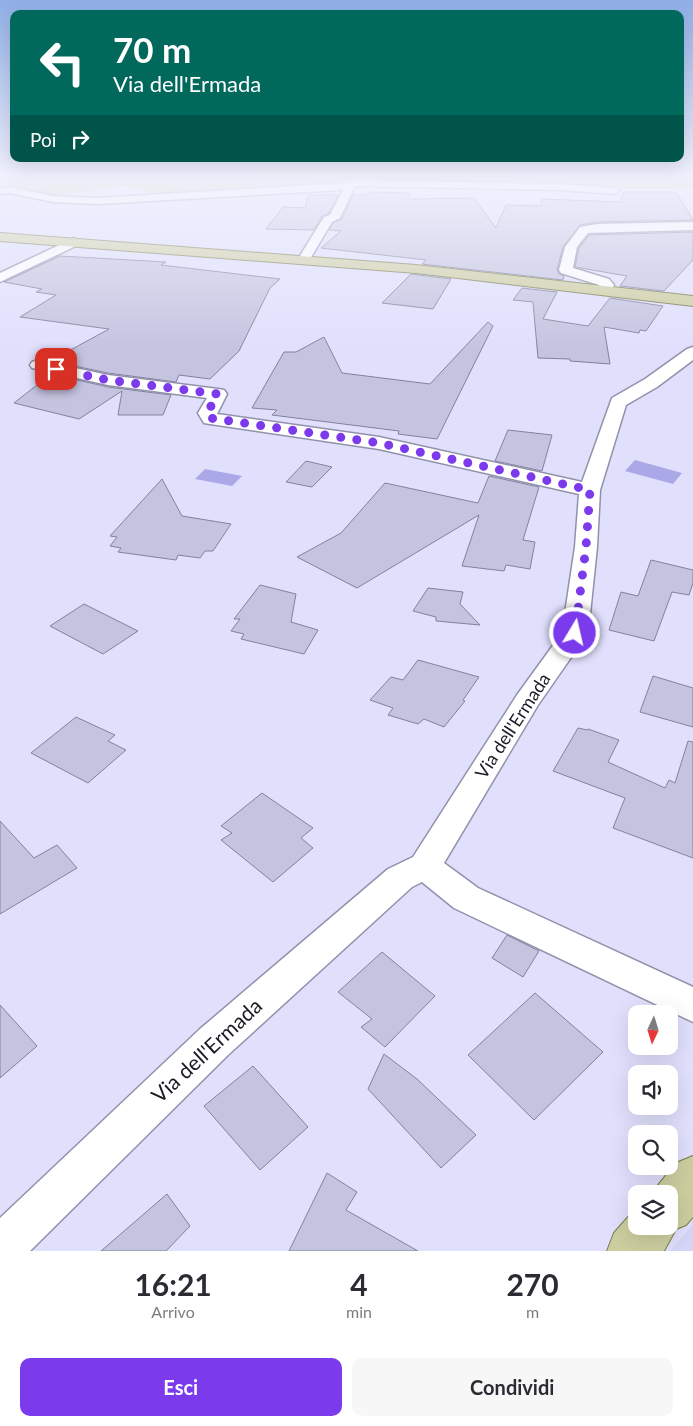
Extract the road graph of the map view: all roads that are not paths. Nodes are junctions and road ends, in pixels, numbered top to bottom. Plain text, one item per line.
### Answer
1 (320, 232) edge
2 (582, 232) edge
3 (0, 237) edge
4 (74, 242) junction
5 (304, 259) junction
6 (0, 278) edge
7 (606, 290) junction
8 (693, 301) edge
9 (689, 360) edge
10 (38, 365) dead end
11 (590, 490) junction
12 (425, 866) junction
13 (693, 1005) edge
14 (693, 1180) edge
15 (678, 1198) edge
16 (645, 1235) edge
17 (0, 1249) edge
18 (632, 1251) edge

1 - 5 street
2 - 7 street
3 - 4 main road
4 - 5 main road
4 - 6 street
5 - 7 main road
7 - 8 main road
9 - 11 street, Via dell'Ermada
10 - 11 street
11 - 12 street, Via dell'Ermada
12 - 13 street
12 - 17 street, Via dell'Ermada
14 - 15 main road
16 - 18 main road

